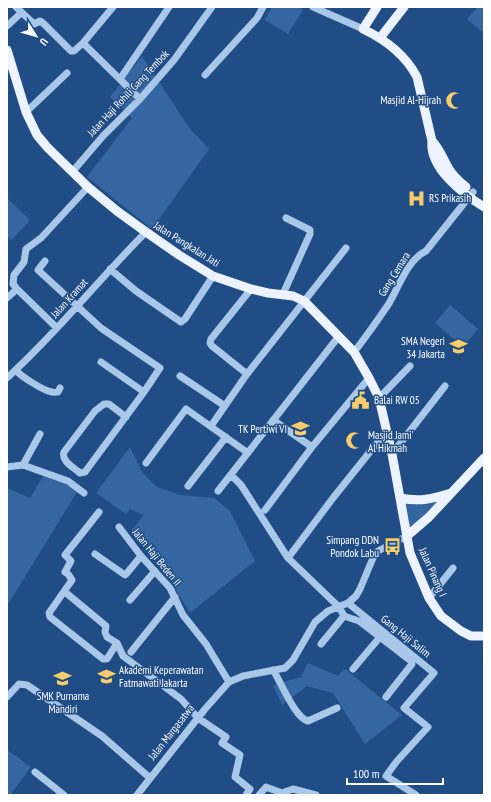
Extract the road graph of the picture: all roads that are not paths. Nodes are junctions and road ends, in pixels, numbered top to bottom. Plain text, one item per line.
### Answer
1 (16, 7) edge
2 (113, 7) edge
3 (169, 7) edge
4 (212, 7) edge
5 (263, 7) edge
6 (313, 7) edge
7 (376, 7) edge
8 (404, 7) edge
9 (21, 13) junction
10 (7, 26) edge
11 (363, 29) junction
12 (380, 38) junction
13 (83, 42) junction
14 (7, 50) edge
15 (67, 73) dead end
16 (205, 75) dead end
17 (120, 79) junction
18 (140, 99) junction
19 (26, 112) junction
20 (73, 172) junction
21 (88, 187) junction
22 (471, 194) junction
23 (484, 200) edge
24 (484, 207) edge
25 (286, 218) dead end
26 (146, 232) junction
27 (346, 248) dead end
28 (44, 261) dead end
29 (110, 269) junction
30 (213, 276) junction
31 (12, 286) edge
32 (251, 289) junction
33 (283, 294) junction
34 (7, 298) edge
35 (302, 303) junction
36 (78, 306) junction
37 (58, 328) junction
38 (335, 341) junction
39 (354, 352) junction
40 (102, 362) dead end
41 (410, 366) dead end
42 (10, 374) edge
43 (247, 374) junction
44 (180, 376) dead end
45 (368, 379) junction
46 (445, 386) dead end
47 (60, 388) dead end
48 (144, 392) junction
49 (379, 398) junction
50 (225, 406) junction
51 (126, 417) junction
52 (273, 420) junction
53 (211, 426) junction
54 (40, 434) dead end
55 (226, 437) junction
56 (387, 437) junction
57 (312, 447) junction
58 (248, 453) junction
59 (392, 454) junction
60 (484, 458) edge
61 (146, 463) dead end
62 (23, 465) junction
63 (7, 467) edge
64 (231, 475) junction
65 (188, 486) dead end
66 (218, 492) dead end
67 (84, 493) dead end
68 (452, 493) junction
69 (400, 498) junction
70 (265, 510) dead end
71 (99, 512) dead end
72 (119, 527) dead end
73 (407, 536) junction
74 (95, 554) dead end
75 (141, 556) junction
76 (288, 558) junction
77 (452, 568) dead end
78 (156, 571) junction
79 (65, 592) junction
80 (175, 598) junction
81 (429, 598) junction
82 (130, 600) dead end
83 (348, 603) junction
84 (339, 607) junction
85 (344, 616) junction
86 (484, 636) edge
87 (380, 637) junction
88 (117, 643) junction
89 (322, 644) dead end
90 (131, 652) dead end
91 (273, 670) junction
92 (353, 670) dead end
93 (229, 682) junction
94 (7, 697) edge
95 (386, 697) dead end
96 (336, 708) dead end
97 (198, 718) junction
98 (35, 772) dead end
99 (150, 778) junction
100 (248, 792) edge
101 (405, 792) edge
102 (64, 795) edge
103 (137, 795) edge
104 (259, 795) edge
105 (316, 795) edge
106 (416, 795) edge

1 - 9 street
2 - 13 street
3 - 17 street
4 - 18 street, Jalan Haji Rohili Gang Tembok
5 - 16 street
6 - 11 street
7 - 11 main road
8 - 12 main road
9 - 10 street
9 - 13 street
11 - 12 main road
12 - 22 main road
13 - 17 street
14 - 19 main road, Jalan Pangkalan Jati
15 - 19 street
17 - 18 street
18 - 20 street, Jalan Haji Rohili Gang Tembok
19 - 20 main road, Jalan Pangkalan Jati
20 - 21 main road, Jalan Pangkalan Jati
21 - 26 main road, Jalan Pangkalan Jati
21 - 31 street
22 - 23 main road
22 - 24 main road
22 - 39 street, Gang Cemara
25 - 33 street
26 - 29 street, Jalan Kramat
26 - 30 main road, Jalan Pangkalan Jati
27 - 35 street
28 - 36 street
29 - 30 street
29 - 36 street, Jalan Kramat
30 - 32 main road, Jalan Pangkalan Jati
31 - 34 street
31 - 37 street
32 - 33 main road, Jalan Pangkalan Jati
32 - 43 street
33 - 35 main road, Jalan Pangkalan Jati
35 - 38 main road, Jalan Pangkalan Jati
35 - 43 street
36 - 37 street, Jalan Kramat
36 - 48 street
37 - 42 street, Jalan Kramat
38 - 39 main road, Jalan Pangkalan Jati
38 - 52 street
39 - 45 main road, Jalan Pangkalan Jati
40 - 48 street
41 - 49 street
42 - 47 street
43 - 50 street
44 - 50 street
45 - 49 main road, Jalan Pangkalan Jati
45 - 57 street
46 - 59 street
48 - 51 street
49 - 56 main road, Jalan Pangkalan Jati
50 - 53 street
51 - 51 street
52 - 57 street
52 - 58 street
53 - 55 street
53 - 61 street
54 - 62 street
55 - 58 street
55 - 65 street
56 - 59 main road, Jalan Pangkalan Jati
56 - 76 street
57 - 70 street
58 - 64 street
59 - 69 main road, Jalan Pangkalan Jati
60 - 68 main road, Jalan Margasatwa
62 - 63 street
62 - 67 street
64 - 66 street
64 - 76 street
68 - 69 main road, Jalan Margasatwa
68 - 73 main road, Jalan Margasatwa
69 - 73 main road, Jalan Pangkalan Jati
71 - 79 street
72 - 75 street, Jalan Haji Beden II
73 - 81 main road, Jalan Pinang I
73 - 83 street, Jalan Margasatwa
74 - 75 street
75 - 78 street, Jalan Haji Beden II
76 - 84 street
77 - 81 street
78 - 80 street, Jalan Haji Beden II
78 - 82 street
79 - 88 street
79 - 88 street
80 - 90 street
80 - 93 street, Jalan Haji Beden II
81 - 86 main road, Jalan Pinang I
83 - 84 street, Jalan Margasatwa
83 - 101 street, Gang Haji Salim
84 - 85 street
84 - 91 street, Jalan Margasatwa
85 - 87 street
85 - 89 street
87 - 92 street
87 - 95 street
88 - 97 street
91 - 93 street, Jalan Margasatwa
91 - 96 street
93 - 97 street, Jalan Margasatwa
94 - 99 street
97 - 99 street, Jalan Margasatwa
97 - 100 street
98 - 102 street
99 - 103 street, Jalan Margasatwa
100 - 104 street
101 - 106 street
104 - 105 street

